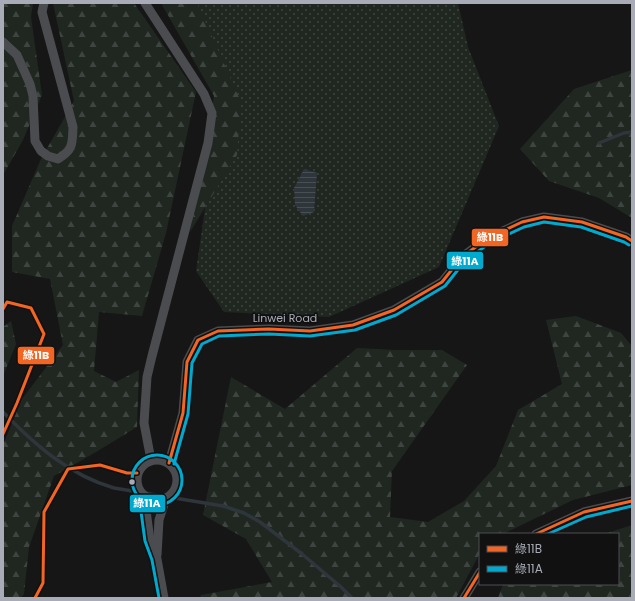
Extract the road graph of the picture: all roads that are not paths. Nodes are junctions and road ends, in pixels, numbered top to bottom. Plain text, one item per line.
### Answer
1 (44, 3) edge
2 (146, 3) edge
3 (3, 42) edge
4 (632, 241) edge
5 (151, 460) junction
6 (169, 463) junction
7 (144, 496) junction
8 (166, 498) junction
9 (632, 501) edge
10 (538, 533) edge
11 (157, 559) junction
12 (479, 574) edge
13 (164, 598) edge
14 (464, 598) edge

1 - 3 street
2 - 5 street
4 - 6 street, Linwei Road
5 - 6 street
5 - 7 street
6 - 8 street
7 - 8 street
7 - 11 street
8 - 11 street
9 - 10 street
11 - 13 street
12 - 14 street

